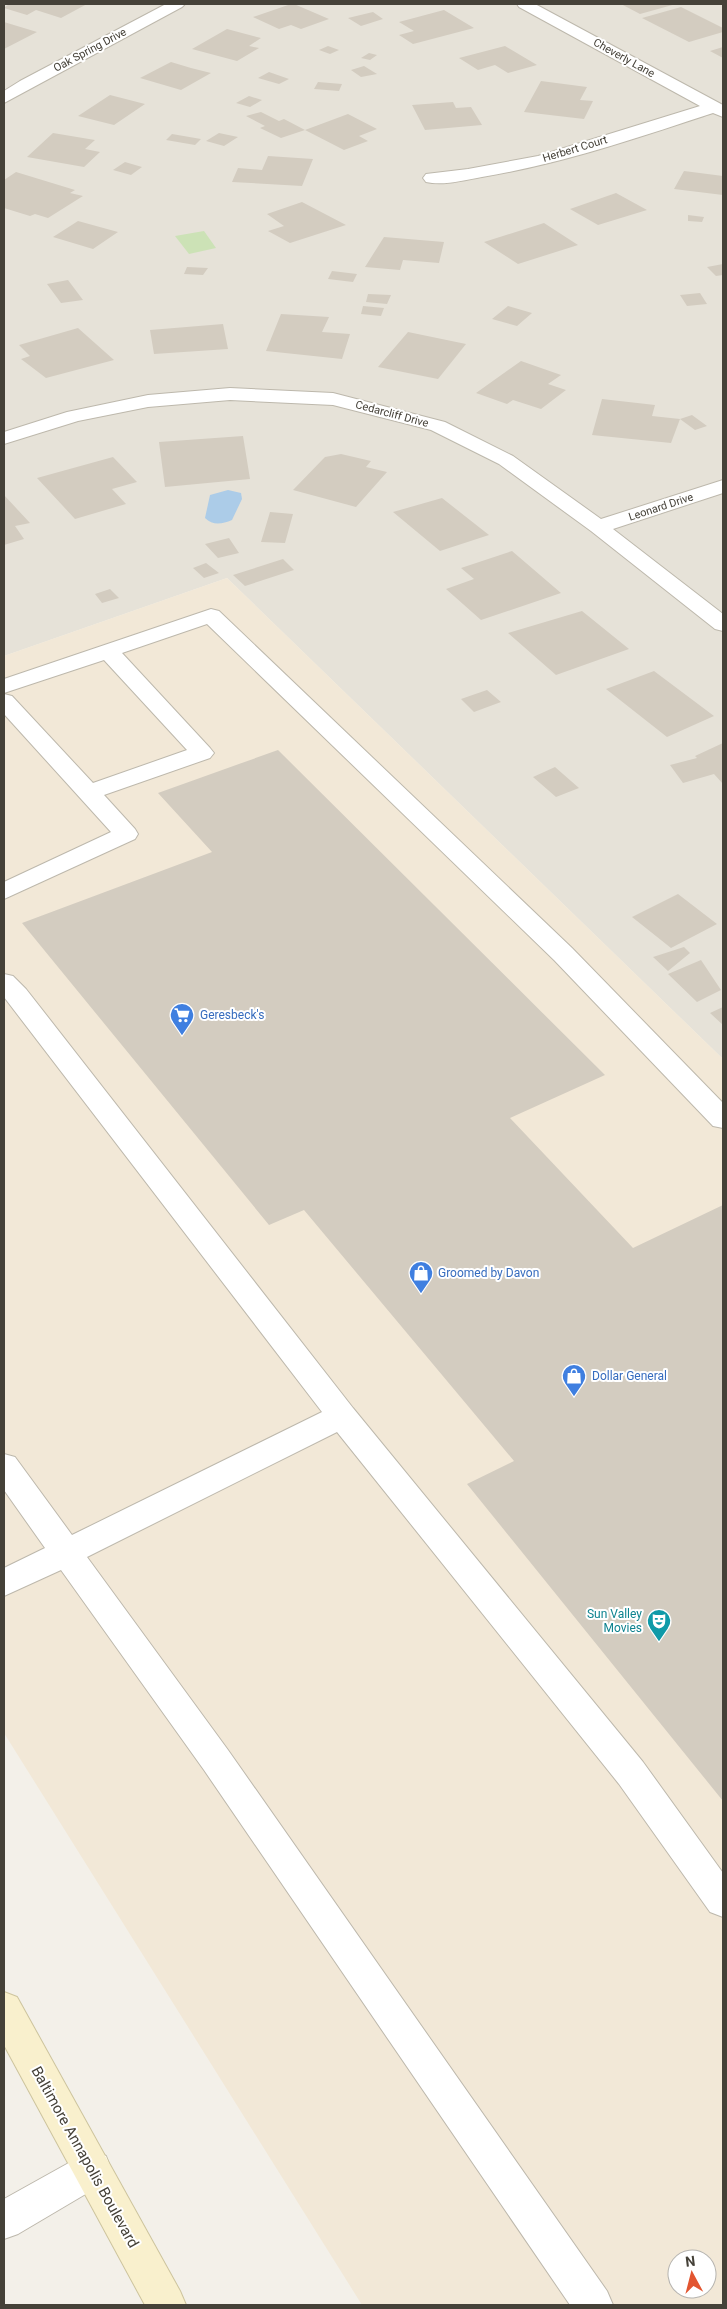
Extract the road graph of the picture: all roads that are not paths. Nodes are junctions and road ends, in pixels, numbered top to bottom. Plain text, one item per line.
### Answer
1 (178, 4) edge
2 (524, 4) edge
3 (4, 98) edge
4 (719, 110) edge
5 (432, 178) dead end
6 (4, 438) edge
7 (723, 486) edge
8 (598, 527) junction
9 (723, 624) edge
10 (108, 651) junction
11 (4, 686) edge
12 (4, 701) edge
13 (88, 793) junction
14 (4, 892) edge
15 (4, 982) edge
16 (723, 1119) edge
17 (342, 1416) junction
18 (4, 1466) edge
19 (65, 1552) junction
20 (4, 1582) edge
21 (723, 1902) edge
22 (4, 2009) edge
23 (92, 2169) junction
24 (4, 2220) edge
25 (166, 2305) edge
26 (593, 2305) edge

1 - 3 street, Oak Spring Drive
2 - 4 street, Cheverly Lane
4 - 5 street, Herbert Court
6 - 8 street, Cedarcliff Drive
7 - 8 street, Leonard Drive
8 - 9 street, Cedarcliff Drive
10 - 11 street
10 - 13 street
10 - 16 street
12 - 13 street
13 - 14 street
15 - 17 street
17 - 19 street
17 - 21 street
18 - 19 street
19 - 20 street
19 - 26 street
22 - 23 main road, Baltimore Annapolis Boulevard
23 - 24 street
23 - 25 main road, Baltimore Annapolis Boulevard

